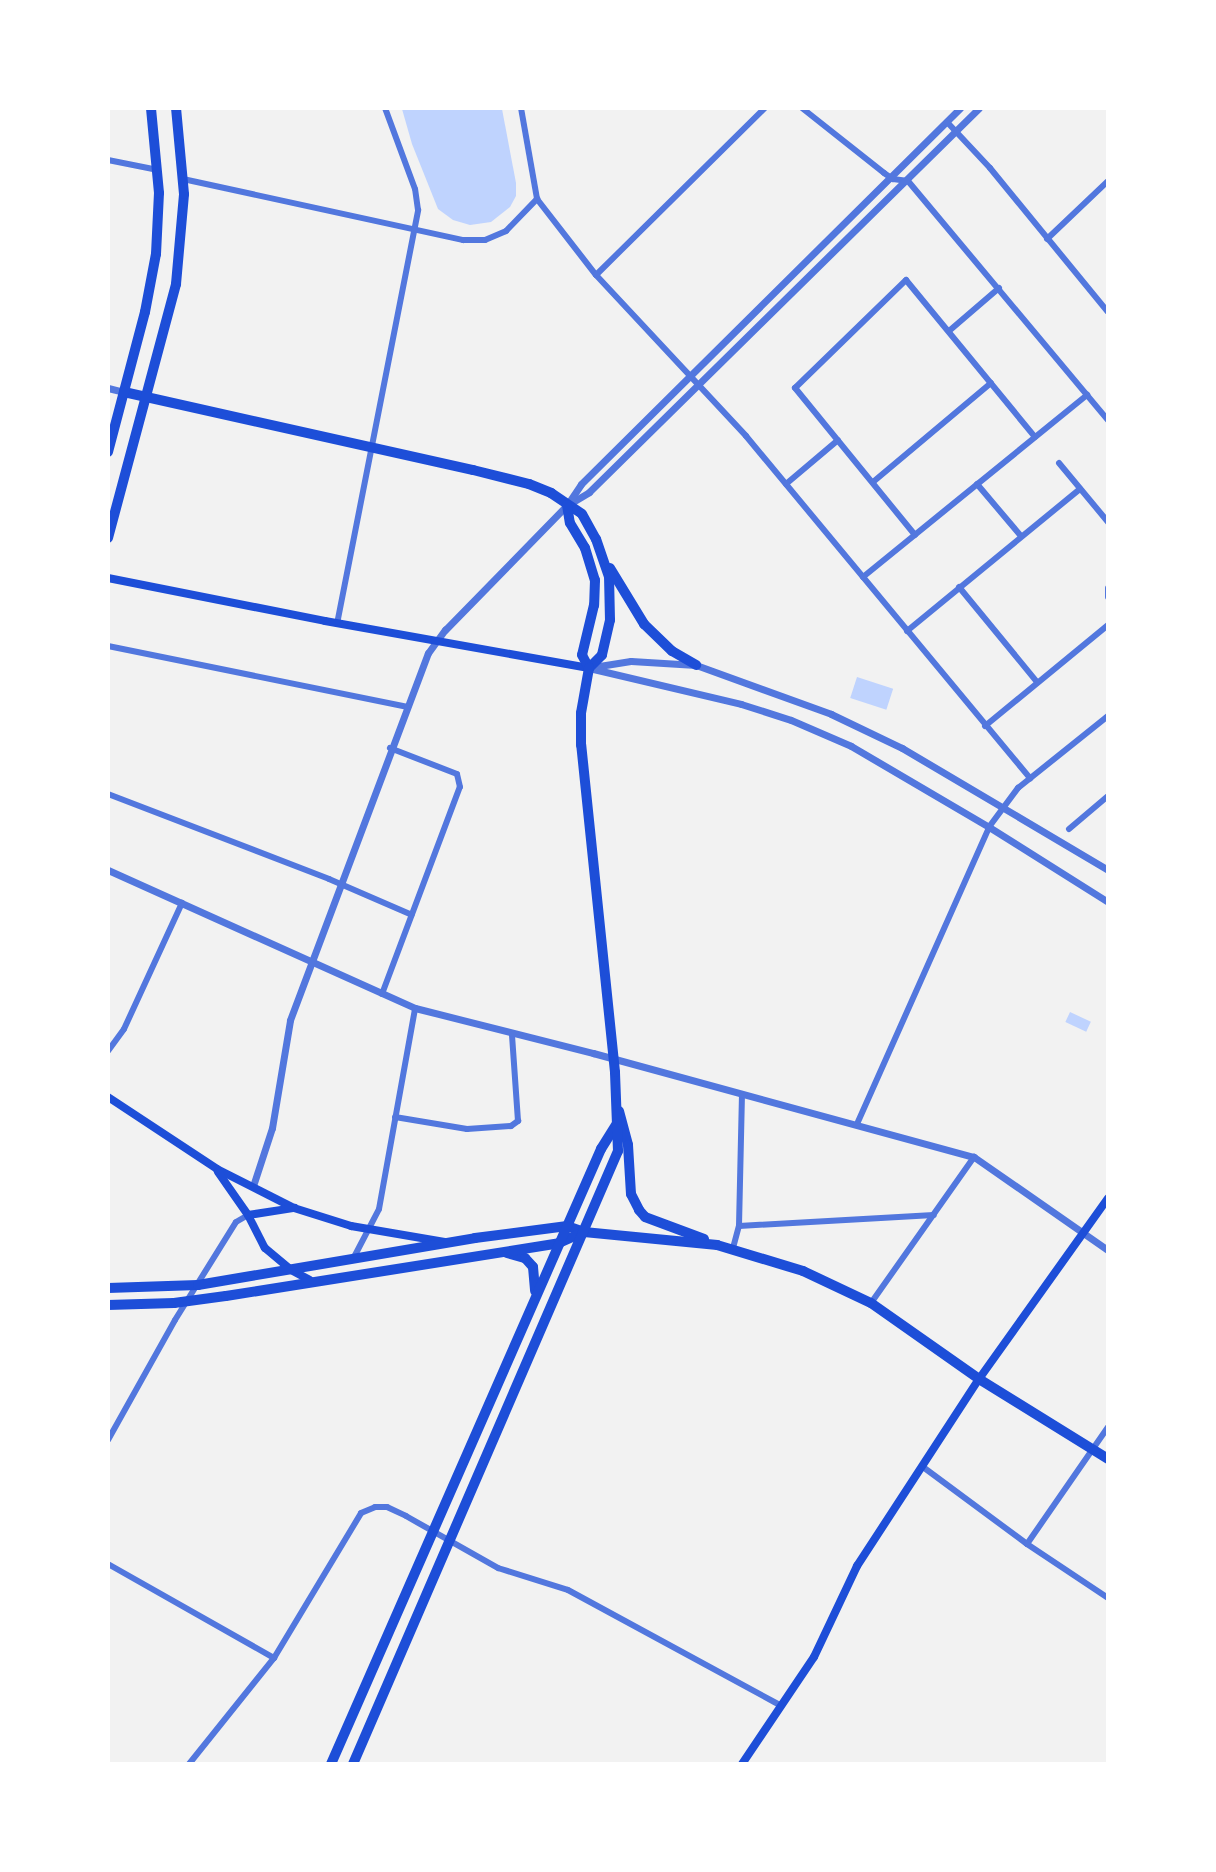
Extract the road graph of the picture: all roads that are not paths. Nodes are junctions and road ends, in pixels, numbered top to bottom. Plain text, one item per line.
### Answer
1 (151, 108) edge
2 (176, 108) edge
3 (385, 108) edge
4 (521, 108) edge
5 (765, 108) edge
6 (802, 108) edge
7 (960, 108) edge
8 (979, 108) edge
9 (947, 122) junction
10 (957, 131) junction
11 (108, 160) edge
12 (158, 170) junction
13 (183, 178) junction
14 (893, 179) junction
15 (908, 181) junction
16 (1108, 181) edge
17 (537, 199) junction
18 (415, 229) junction
19 (1047, 239) junction
20 (596, 275) junction
21 (999, 288) junction
22 (1108, 312) edge
23 (949, 331) junction
24 (691, 376) junction
25 (991, 383) junction
26 (699, 385) junction
27 (108, 388) edge
28 (124, 392) junction
29 (1087, 395) junction
30 (148, 397) junction
31 (1108, 419) edge
32 (1035, 437) junction
33 (838, 440) junction
34 (370, 448) junction
35 (108, 452) edge
36 (1059, 463) dead end
37 (873, 482) junction
38 (786, 484) junction
39 (977, 484) junction
40 (1080, 489) junction
41 (568, 505) junction
42 (1108, 522) edge
43 (915, 535) junction
44 (1021, 536) junction
45 (108, 538) edge
46 (604, 558) junction
47 (863, 577) junction
48 (108, 578) edge
49 (959, 587) junction
50 (1108, 588) edge
51 (1108, 597) edge
52 (337, 624) junction
53 (1108, 625) edge
54 (907, 631) junction
55 (436, 642) junction
56 (108, 646) edge
57 (696, 666) junction
58 (589, 668) junction
59 (1037, 682) junction
60 (408, 707) junction
61 (1108, 716) edge
62 (985, 726) junction
63 (390, 748) junction
64 (1030, 778) junction
65 (108, 794) edge
66 (1108, 796) edge
67 (1002, 807) junction
68 (989, 827) junction
69 (1069, 829) dead end
70 (108, 870) edge
71 (1108, 870) edge
72 (340, 884) junction
73 (1108, 902) edge
74 (182, 903) junction
75 (412, 915) junction
76 (312, 962) junction
77 (382, 994) junction
78 (415, 1008) junction
79 (512, 1035) junction
80 (108, 1051) edge
81 (613, 1059) junction
82 (742, 1095) junction
83 (108, 1097) edge
84 (617, 1105) junction
85 (395, 1117) junction
86 (617, 1124) junction
87 (857, 1124) junction
88 (974, 1157) junction
89 (217, 1169) junction
90 (253, 1186) junction
91 (1108, 1198) edge
92 (294, 1208) junction
93 (248, 1215) junction
94 (934, 1215) junction
95 (567, 1226) junction
96 (739, 1226) junction
97 (369, 1228) junction
98 (584, 1232) junction
99 (1083, 1233) junction
100 (447, 1243) junction
101 (559, 1243) junction
102 (717, 1245) junction
103 (733, 1248) junction
104 (1108, 1250) edge
105 (500, 1251) junction
106 (353, 1259) junction
107 (291, 1270) junction
108 (310, 1280) junction
109 (198, 1285) junction
110 (108, 1288) edge
111 (534, 1298) junction
112 (187, 1301) junction
113 (871, 1303) junction
114 (108, 1305) edge
115 (979, 1378) junction
116 (1108, 1427) edge
117 (108, 1440) edge
118 (1092, 1450) junction
119 (1108, 1460) edge
120 (923, 1467) junction
121 (431, 1532) junction
122 (449, 1542) junction
123 (1027, 1544) junction
124 (108, 1564) edge
125 (1108, 1598) edge
126 (274, 1658) junction
127 (779, 1705) junction
128 (357, 1707) junction
129 (374, 1713) junction
130 (189, 1763) edge
131 (331, 1763) edge
132 (353, 1763) edge
133 (742, 1763) edge

1 - 12 main road
2 - 13 main road
3 - 18 street
4 - 17 street
5 - 20 street
6 - 14 street
7 - 9 street
8 - 10 street
9 - 10 street
9 - 14 street
10 - 15 street
10 - 19 street
11 - 12 street
12 - 28 main road
13 - 18 street
13 - 30 main road
14 - 15 street
14 - 24 street
15 - 21 street
15 - 26 street
16 - 19 street
17 - 18 street
17 - 20 street
18 - 34 street
19 - 22 street
20 - 24 street
21 - 23 street
21 - 29 street
23 - 25 street
23 - 33 street
24 - 26 street
24 - 41 street
25 - 32 street
25 - 37 street
26 - 38 street
26 - 41 street
27 - 28 street
28 - 30 main road
28 - 35 main road
29 - 31 street
29 - 32 street
30 - 34 main road
30 - 45 main road
32 - 39 street
33 - 37 street
33 - 38 street
34 - 41 main road
34 - 52 street
36 - 40 street
37 - 43 street
38 - 47 street
39 - 43 street
39 - 44 street
40 - 42 street
40 - 44 street
41 - 46 main road
41 - 55 street
41 - 58 main road
43 - 47 street
44 - 49 street
46 - 57 main road
46 - 58 main road
47 - 54 street
48 - 52 main road
49 - 54 street
49 - 59 street
50 - 51 street
52 - 55 main road
53 - 59 street
54 - 62 street
55 - 58 main road
55 - 60 street
56 - 60 street
57 - 58 street
57 - 67 street
58 - 68 street
58 - 81 main road
59 - 62 street
60 - 63 street
61 - 64 street
62 - 64 street
63 - 72 street
63 - 75 street
64 - 67 street
65 - 72 street
66 - 69 street
67 - 68 street
67 - 71 street
68 - 73 street
68 - 87 street
70 - 74 street
72 - 75 street
72 - 76 street
74 - 76 street
74 - 80 street
75 - 77 street
76 - 77 street
76 - 90 street
77 - 78 street
78 - 79 street
78 - 85 street
79 - 81 street
79 - 85 street
81 - 82 street
81 - 84 main road
82 - 87 street
82 - 96 street
83 - 89 main road
84 - 86 main road
84 - 102 main road
85 - 97 street
86 - 95 main road
86 - 98 main road
87 - 88 street
88 - 94 street
88 - 99 street
89 - 90 main road
89 - 93 main road
90 - 92 main road
91 - 99 main road
92 - 93 main road
92 - 97 main road
93 - 107 main road
93 - 109 street
94 - 96 street
94 - 113 street
95 - 98 main road
95 - 100 main road
95 - 101 main road
96 - 103 street
97 - 100 main road
97 - 106 street
98 - 101 main road
98 - 102 main road
98 - 122 main road
99 - 104 street
99 - 115 main road
100 - 106 main road
101 - 105 main road
101 - 111 main road
102 - 103 main road
103 - 113 main road
105 - 108 main road
105 - 111 main road
106 - 107 main road
107 - 108 main road
107 - 109 main road
108 - 112 main road
109 - 110 main road
109 - 112 street
111 - 121 main road
112 - 114 main road
112 - 117 street
113 - 115 main road
115 - 118 main road
115 - 120 main road
116 - 118 street
118 - 119 main road
118 - 123 street
120 - 123 street
120 - 127 main road
121 - 122 street
121 - 126 street
121 - 128 main road
122 - 127 street
122 - 129 main road
123 - 125 street
124 - 126 street
126 - 130 street
127 - 133 main road
128 - 129 main road
128 - 131 main road
129 - 132 main road

